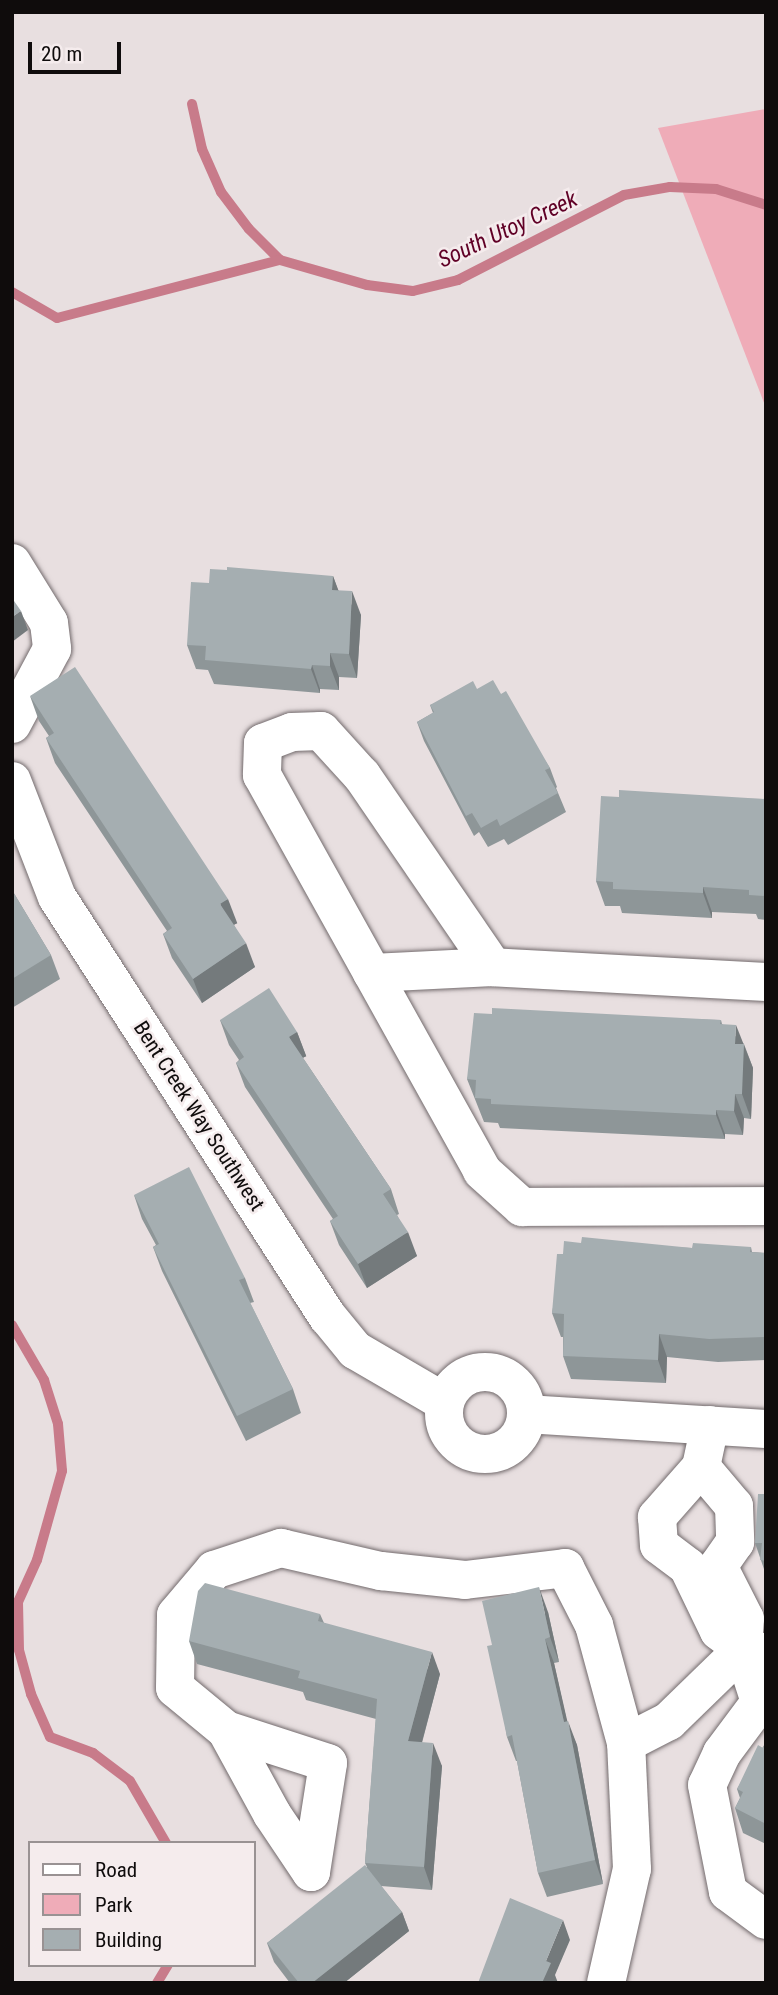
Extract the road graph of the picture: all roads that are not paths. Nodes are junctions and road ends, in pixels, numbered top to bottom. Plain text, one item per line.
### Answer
1 (12, 563) edge
2 (12, 724) edge
3 (12, 781) edge
4 (493, 967) junction
5 (372, 973) junction
6 (766, 982) edge
7 (766, 1206) edge
8 (444, 1402) junction
9 (526, 1414) junction
10 (710, 1425) junction
11 (766, 1429) edge
12 (699, 1480) junction
13 (699, 1570) junction
14 (755, 1651) edge
15 (226, 1730) dead end
16 (625, 1743) junction
17 (766, 1920) edge
18 (606, 1983) edge

1 - 2 street
3 - 8 street, Bent Creek Way Southwest
4 - 5 street
4 - 5 street
4 - 6 street
5 - 7 street
8 - 9 street
8 - 9 street
9 - 10 street
10 - 11 street
10 - 12 street
12 - 13 street
12 - 13 street
13 - 14 street
14 - 16 street
14 - 17 street
15 - 16 street
16 - 18 street

